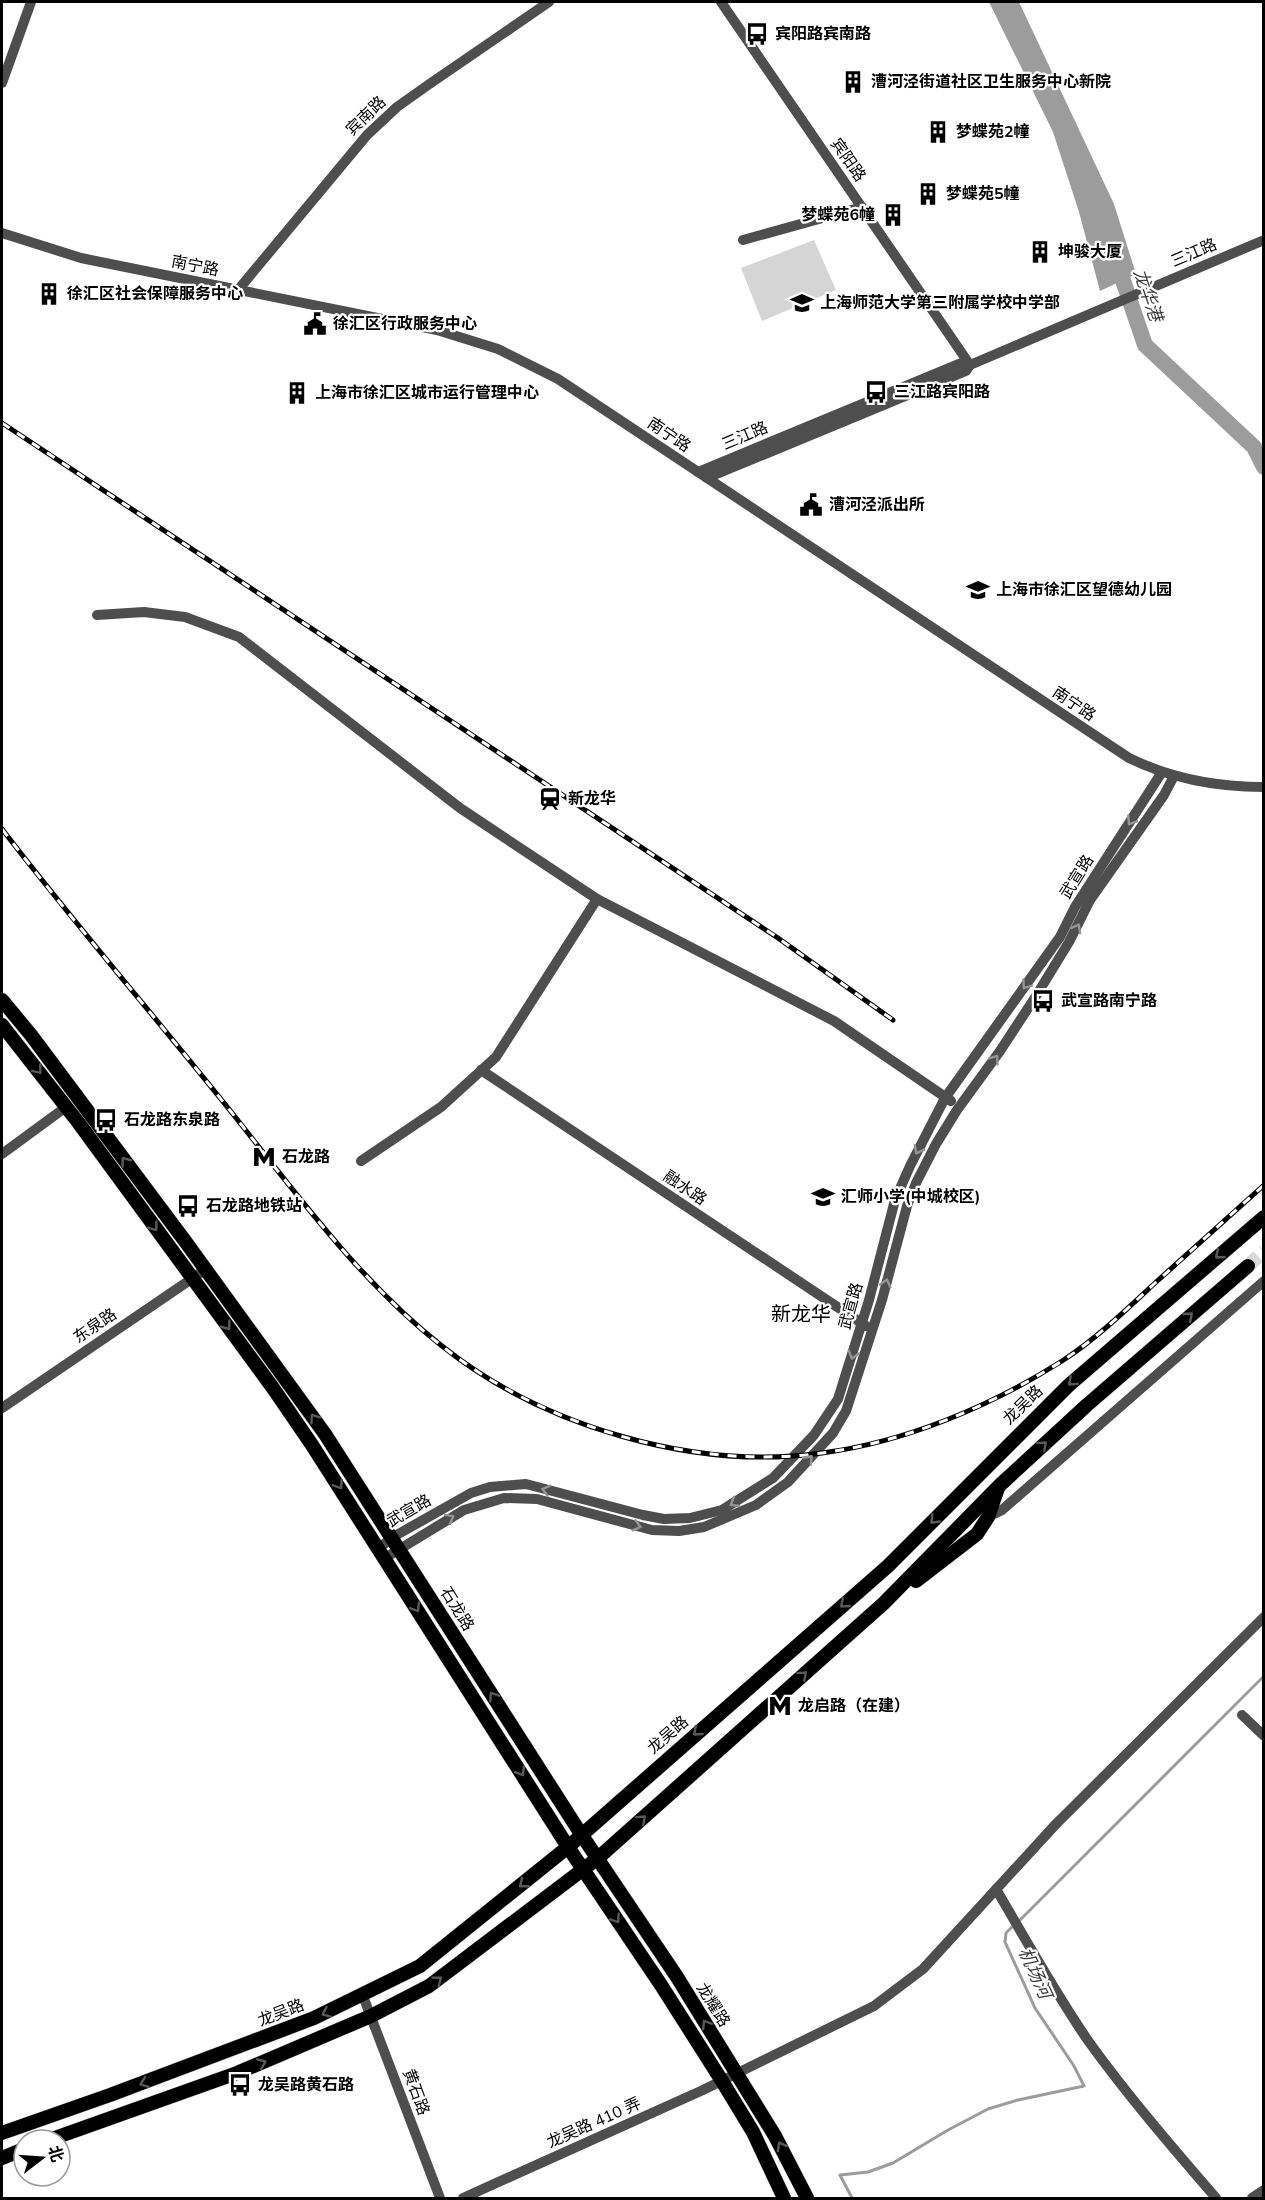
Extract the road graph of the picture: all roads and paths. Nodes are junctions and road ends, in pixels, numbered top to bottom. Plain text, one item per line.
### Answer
1 (31, 2) edge
2 (549, 2) edge
3 (721, 2) edge
4 (2, 83) edge
5 (862, 207) junction
6 (2, 234) edge
7 (743, 240) dead end
8 (1263, 240) edge
9 (238, 290) junction
10 (970, 365) junction
11 (703, 475) junction
12 (97, 615) dead end
13 (1162, 772) junction
14 (1174, 776) junction
15 (1263, 787) edge
16 (597, 899) junction
17 (2, 1000) edge
18 (2, 1025) edge
19 (481, 1070) junction
20 (945, 1098) junction
21 (960, 1106) junction
22 (66, 1107) junction
23 (2, 1154) edge
24 (361, 1161) dead end
25 (1263, 1216) edge
26 (1248, 1266) tunnel mouth
27 (206, 1269) junction
28 (192, 1279) junction
29 (1263, 1281) edge
30 (862, 1324) junction
31 (873, 1329) junction
32 (2, 1408) edge
33 (1000, 1485) junction
34 (988, 1517) junction
35 (396, 1543) junction
36 (382, 1553) junction
37 (884, 1602) junction
38 (1263, 1617) edge
39 (1242, 1715) dead end
40 (1263, 1736) edge
41 (581, 1834) junction
42 (568, 1847) junction
43 (598, 1858) junction
44 (584, 1870) junction
45 (996, 1889) junction
46 (363, 1996) junction
47 (372, 2016) junction
48 (737, 2074) junction
49 (722, 2081) junction
50 (72, 2132) edge
51 (2, 2133) edge
52 (1263, 2190) edge
53 (440, 2199) edge
54 (463, 2199) edge
55 (784, 2199) edge
56 (807, 2199) edge
57 (1216, 2199) edge
58 (1252, 2199) edge

1 - 4 street
2 - 9 street, 宾南路
3 - 5 street, 宾阳路
5 - 7 street
5 - 10 street, 宾阳路
6 - 9 street, 南宁路
8 - 10 street, 三江路
9 - 11 street, 南宁路
10 - 11 street, 三江路
11 - 13 street, 南宁路
12 - 16 street
13 - 14 street, 南宁路
13 -> 20 street, 武宣路
14 - 15 street, 南宁路
21 -> 14 street
16 - 19 street
16 - 20 street
27 -> 17 main road, 石龙路
18 -> 22 main road, 石龙路
19 - 24 street
19 - 30 street, 融水路
20 - 21 street
20 -> 30 street, 武宣路
31 -> 21 street
22 - 23 street
22 -> 28 main road, 石龙路
25 -> 41 main road, 龙吴路
33 -> 26 main road
27 - 28 street, 东泉路
35 -> 27 main road, 石龙路
28 - 32 street, 东泉路
28 -> 36 main road, 石龙路
29 - 34 street
30 - 31 street, 融水路
30 -> 35 street, 武宣路
35 -> 31 street
33 - 34 main road
33 - 37 main road
34 - 37 main road
35 - 36 street
41 -> 35 main road, 石龙路
36 -> 42 main road, 石龙路
43 -> 37 main road
38 - 45 street, 龙吴路 410 弄
39 - 40 street
41 - 42 main road, 龙吴路
41 - 43 main road, 龙耀路
42 - 44 main road, 龙耀路
42 -> 46 main road, 龙吴路
43 - 44 main road
48 -> 43 main road, 龙耀路
47 -> 44 main road
44 -> 49 main road, 龙耀路
45 - 48 street, 龙吴路 410 弄
45 - 57 street
46 - 47 street, 黄石路
46 -> 51 main road, 龙吴路
50 -> 47 main road
47 - 53 street, 黄石路
48 - 49 street, 龙吴路 410 弄
56 -> 48 main road, 龙耀路
49 - 54 street, 龙吴路 410 弄
49 - 55 main road, 龙耀路
52 - 58 street

